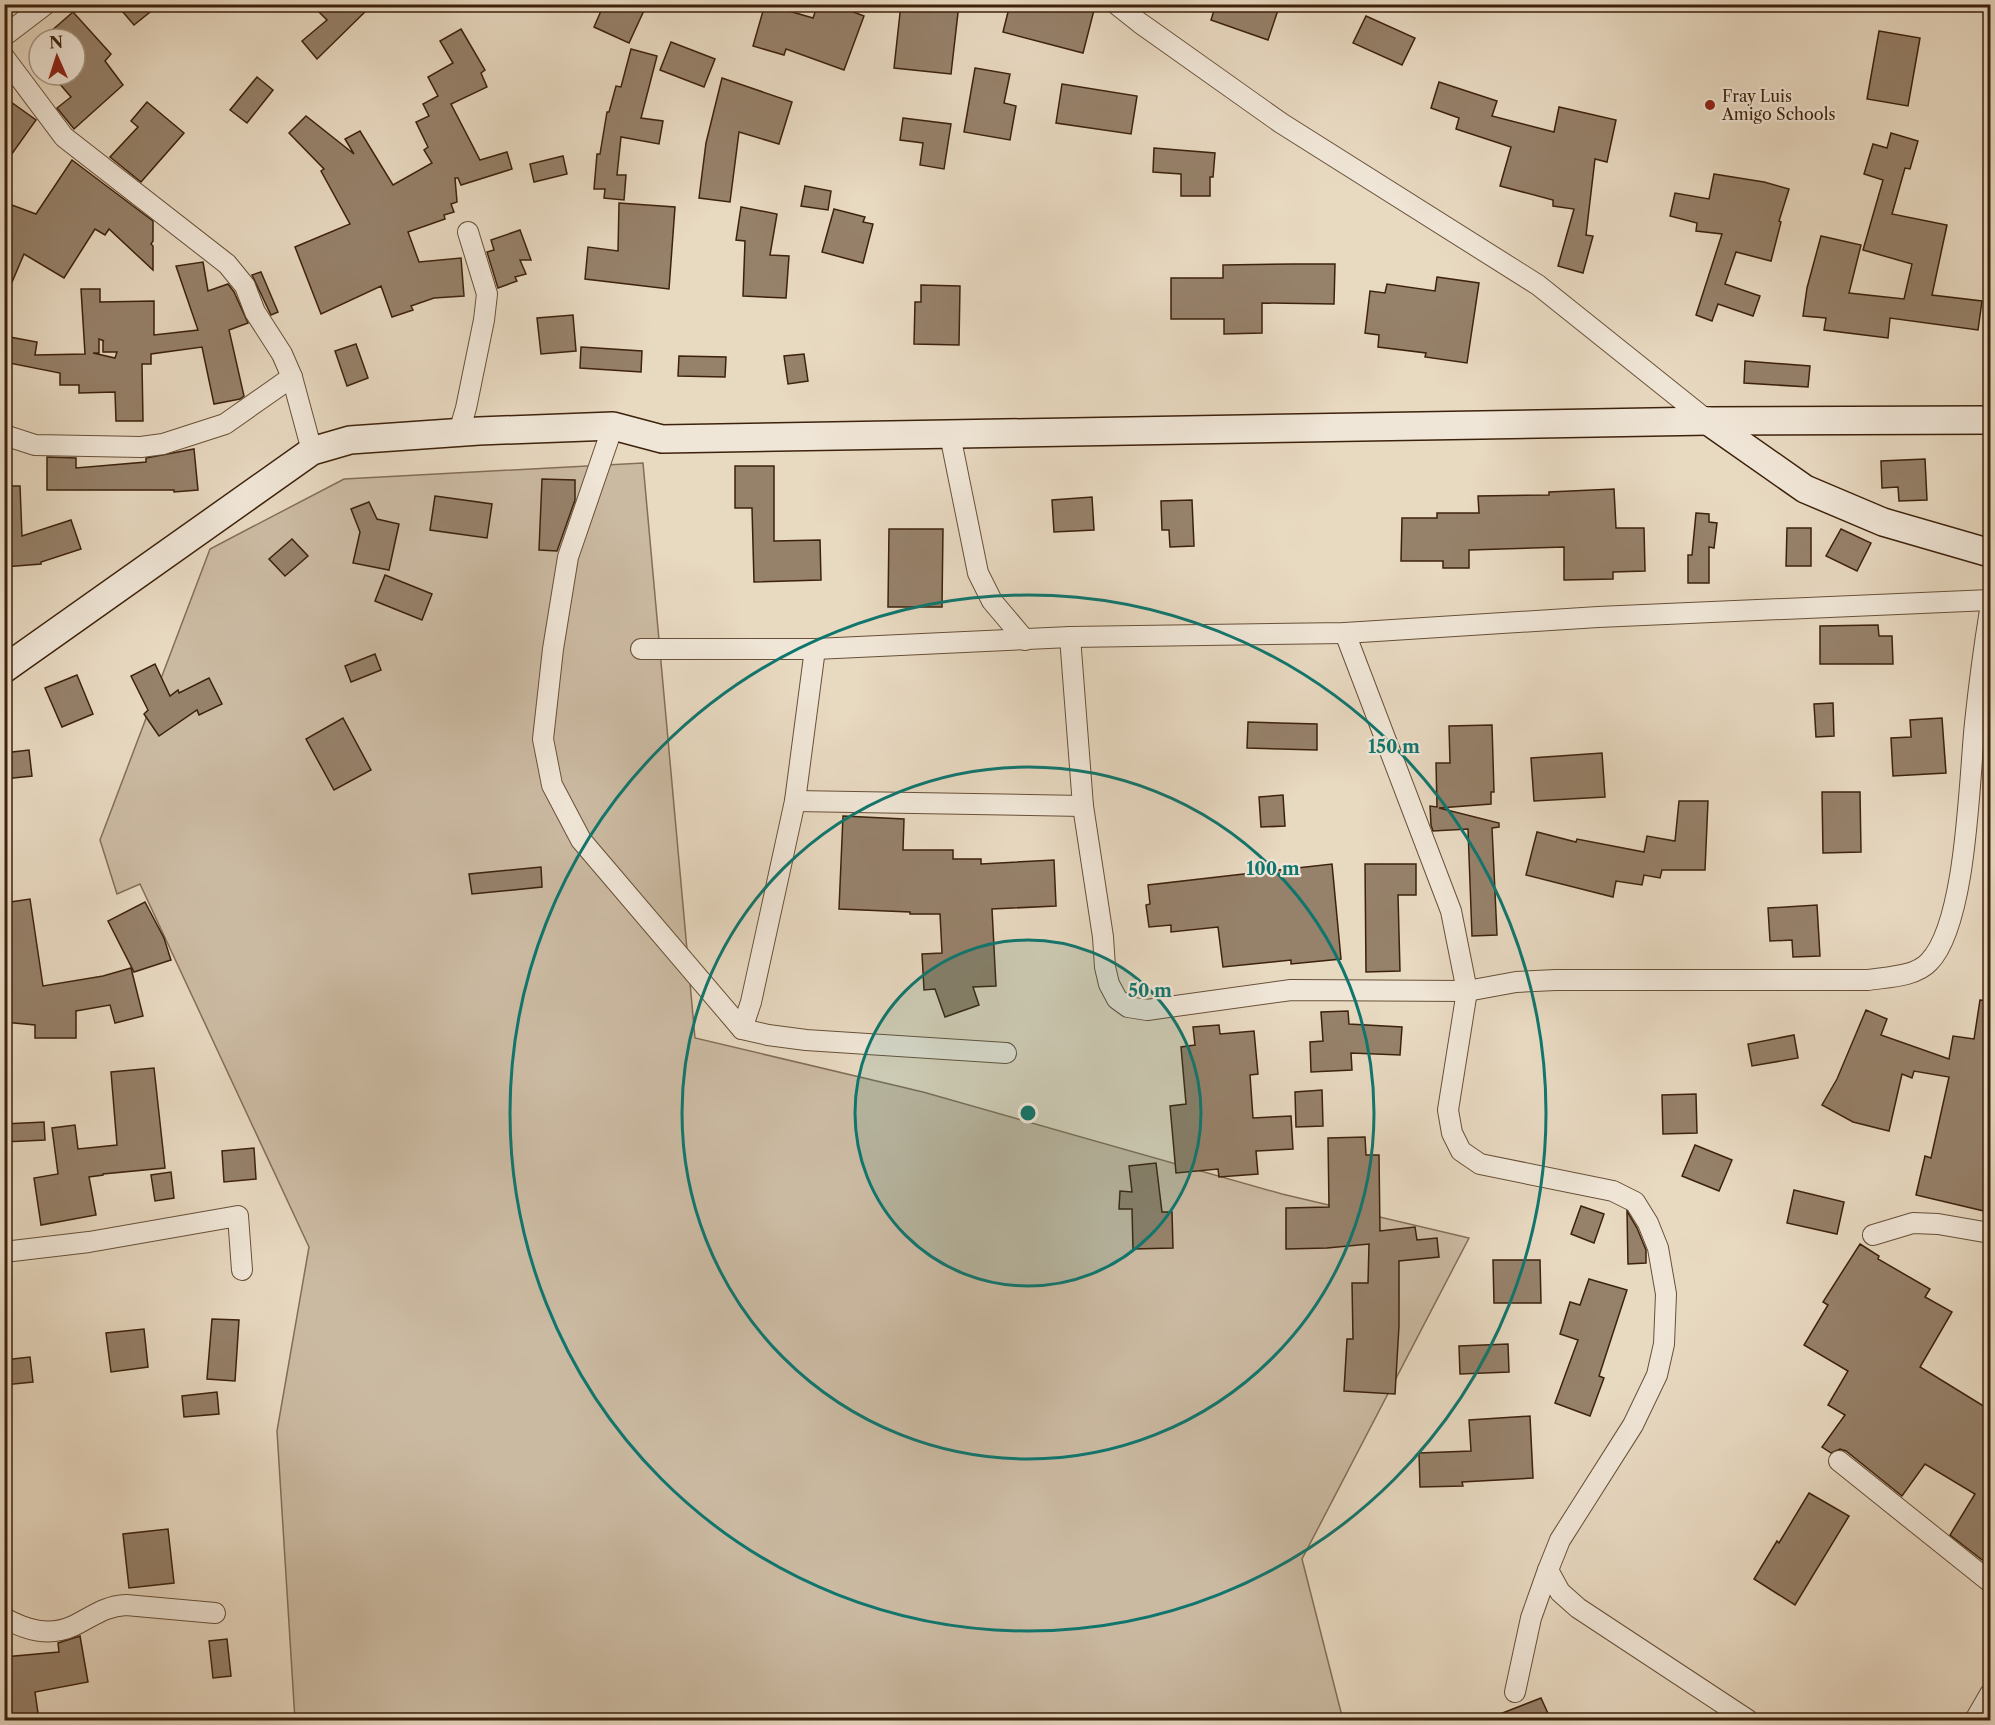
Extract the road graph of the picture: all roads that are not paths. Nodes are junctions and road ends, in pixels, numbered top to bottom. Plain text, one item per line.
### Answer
1 (45, 4) edge
2 (1116, 4) edge
3 (4, 36) edge
4 (4, 57) edge
5 (468, 232) dead end
6 (292, 377) junction
7 (1990, 420) edge
8 (1708, 422) junction
9 (613, 426) junction
10 (459, 432) junction
11 (1129, 432) junction
12 (4, 435) edge
13 (950, 435) junction
14 (662, 439) junction
15 (312, 451) junction
16 (1990, 553) edge
17 (1990, 600) edge
18 (1990, 610) edge
19 (1345, 633) junction
20 (1070, 638) junction
21 (1024, 640) junction
22 (815, 648) junction
23 (641, 649) dead end
24 (4, 669) edge
25 (795, 801) junction
26 (1083, 806) junction
27 (1467, 991) junction
28 (742, 1029) junction
29 (1006, 1053) dead end
30 (1990, 1233) edge
31 (1872, 1235) dead end
32 (4, 1252) edge
33 (242, 1270) dead end
34 (1839, 1461) dead end
35 (1548, 1570) junction
36 (1990, 1582) edge
37 (215, 1613) dead end
38 (4, 1618) edge
39 (1515, 1692) dead end
40 (1990, 1694) edge
41 (1748, 1720) edge
42 (1975, 1720) edge

1 - 3 street
2 - 8 street
4 - 6 street
5 - 10 street
6 - 12 street
6 - 15 street
7 - 8 street
8 - 11 street
8 - 16 street
9 - 10 street
9 - 14 street
9 - 28 street
10 - 15 street
11 - 13 street
11 - 14 street
13 - 14 street
13 - 21 street
15 - 24 street
17 - 19 street
18 - 27 street
19 - 20 street
19 - 27 street
20 - 21 street
20 - 26 street
21 - 22 street
22 - 23 street
22 - 25 street
25 - 26 street
25 - 28 street
26 - 27 street
27 - 35 street
28 - 29 street
30 - 31 street
32 - 33 street
34 - 36 street
35 - 39 street
35 - 41 street
37 - 38 street
40 - 42 street

